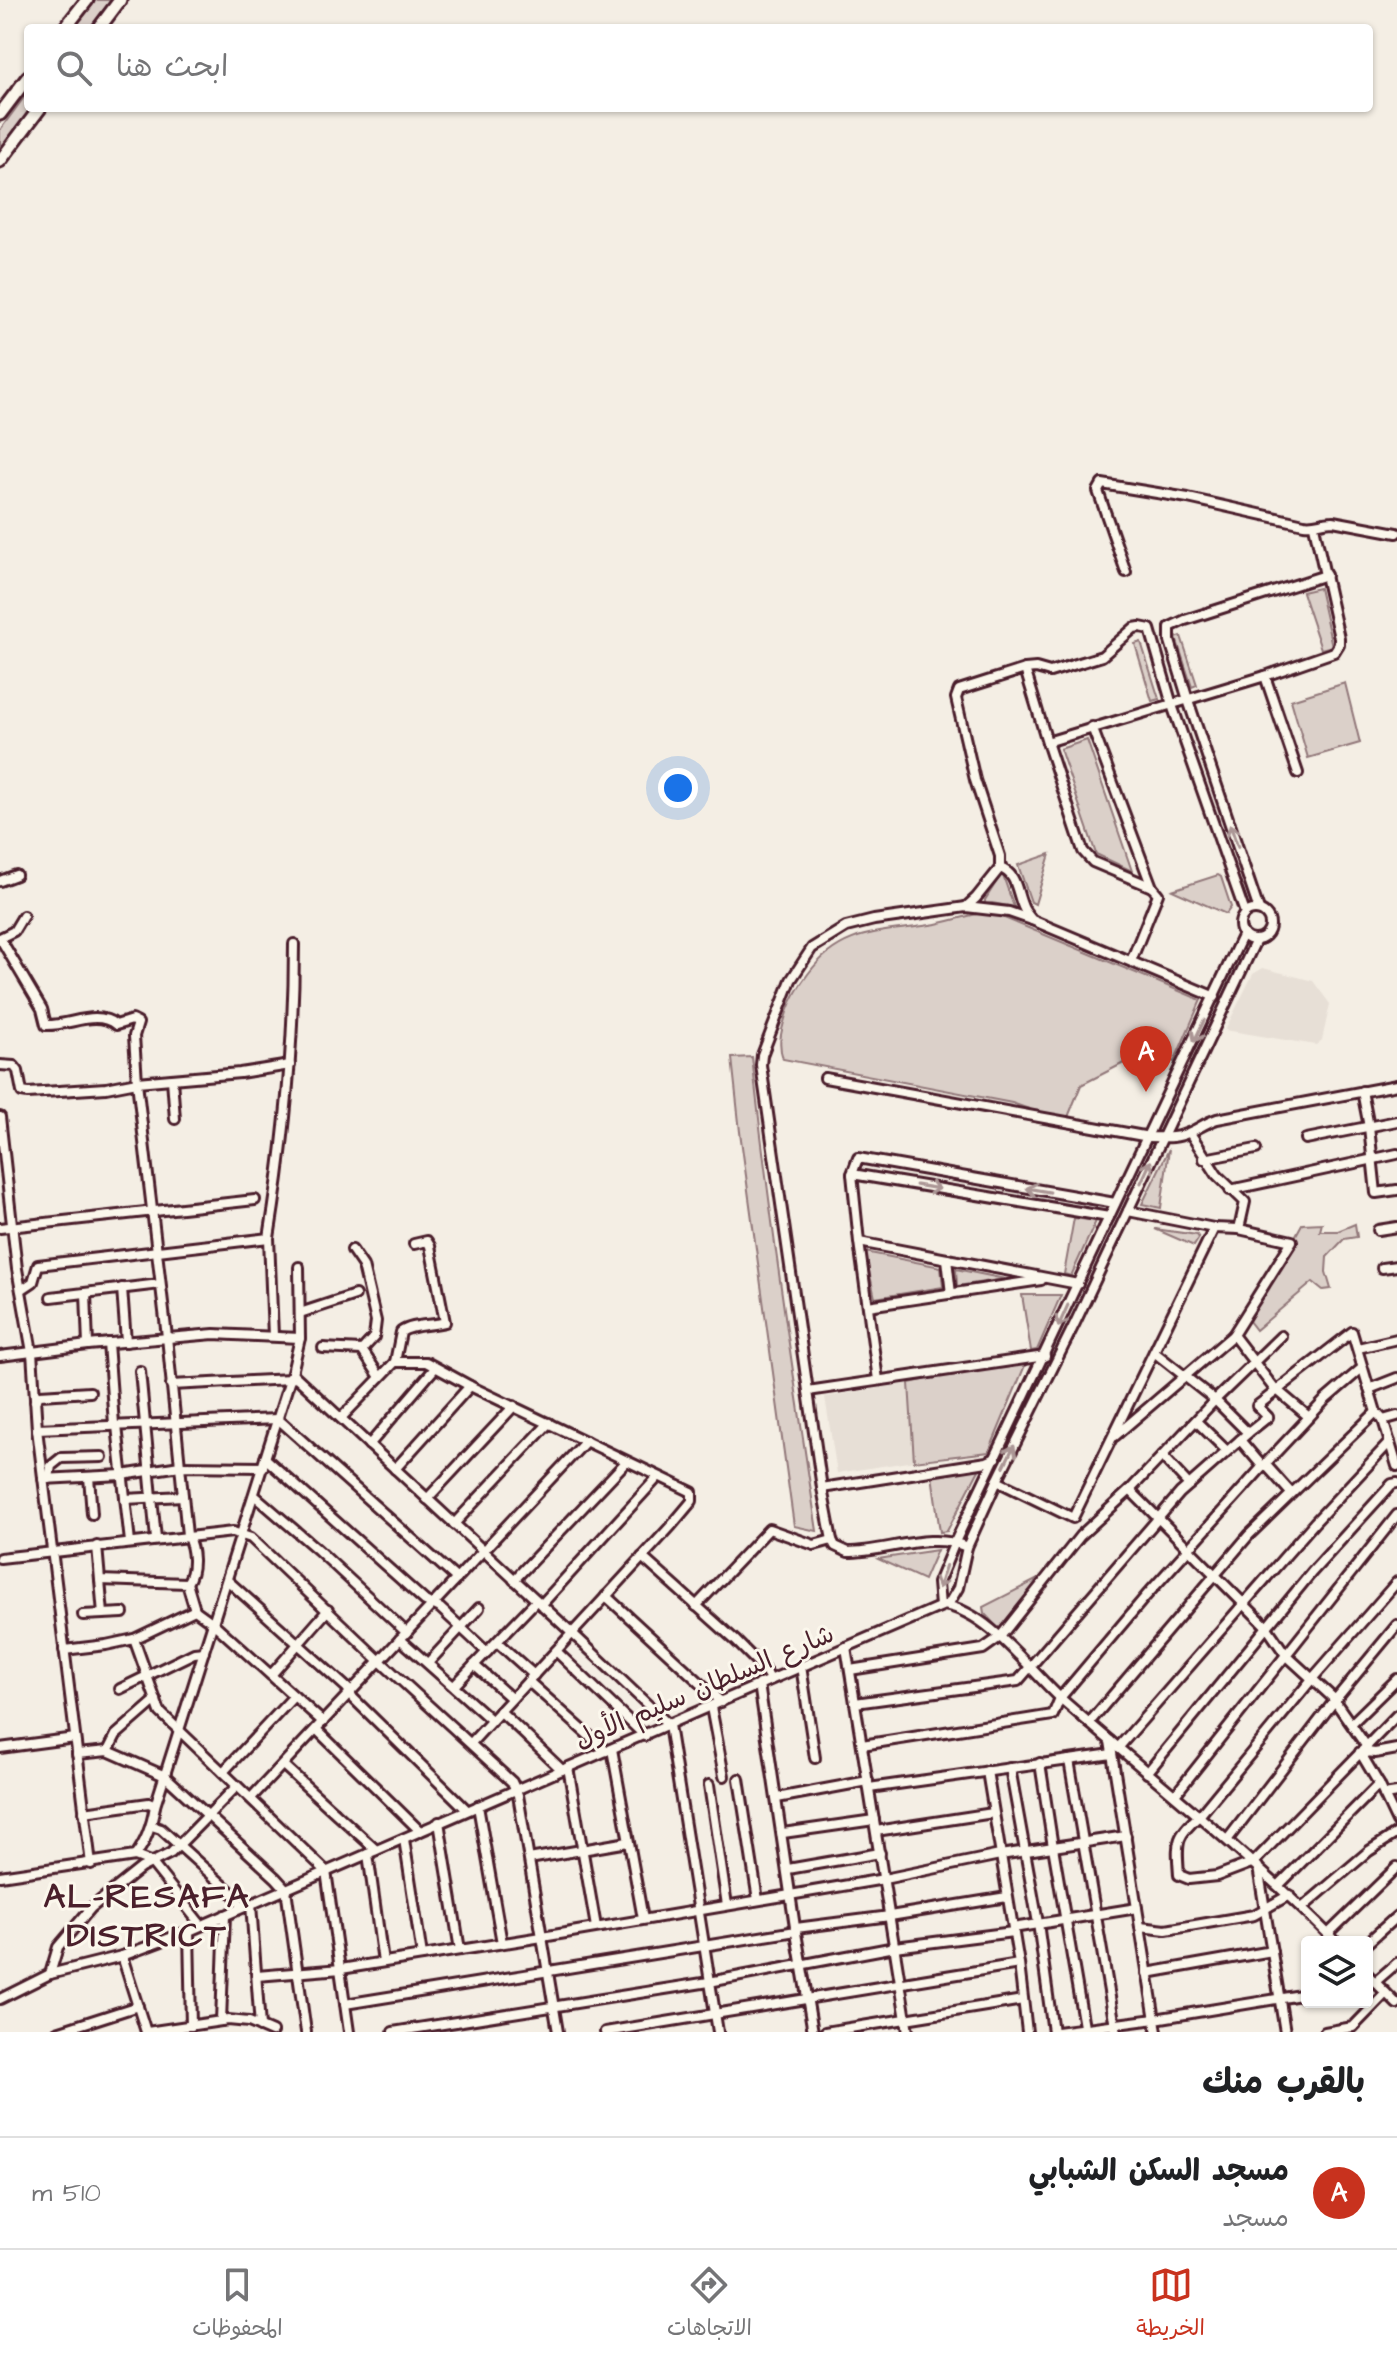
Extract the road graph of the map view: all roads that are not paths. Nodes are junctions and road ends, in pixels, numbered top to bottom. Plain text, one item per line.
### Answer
1 (87, 0) edge
2 (120, 0) edge
3 (68, 24) edge
4 (102, 24) edge
5 (24, 82) edge
6 (37, 112) edge
7 (0, 114) edge
8 (0, 161) edge
9 (1314, 526) junction
10 (1397, 533) edge
11 (1126, 572) dead end
12 (1326, 575) junction
13 (1025, 669) junction
14 (1265, 676) junction
15 (1188, 700) junction
16 (1172, 705) junction
17 (1092, 727) junction
18 (1047, 742) junction
19 (1298, 773) dead end
20 (1000, 868) junction
21 (16, 875) dead end
22 (0, 881) edge
23 (1152, 887) junction
24 (966, 907) junction
25 (1259, 910) junction
26 (1245, 913) junction
27 (23, 916) dead end
28 (1032, 920) junction
29 (1243, 934) junction
30 (0, 938) edge
31 (1256, 940) junction
32 (294, 944) dead end
33 (1131, 961) junction
34 (1215, 997) junction
35 (0, 1065) edge
36 (290, 1065) junction
37 (825, 1078) dead end
38 (172, 1079) junction
39 (137, 1082) junction
40 (1397, 1085) edge
41 (1362, 1091) junction
42 (0, 1117) edge
43 (175, 1119) dead end
44 (1397, 1121) edge
45 (1369, 1127) junction
46 (1190, 1133) junction
47 (1149, 1137) junction
48 (1162, 1137) junction
49 (1306, 1139) dead end
50 (1256, 1149) dead end
51 (1397, 1154) edge
52 (1204, 1159) junction
53 (1373, 1160) junction
54 (852, 1174) junction
55 (1230, 1190) junction
56 (1397, 1190) edge
57 (255, 1200) dead end
58 (1115, 1203) junction
59 (152, 1210) junction
60 (1128, 1211) junction
61 (1107, 1220) junction
62 (12, 1227) junction
63 (1397, 1227) edge
64 (0, 1228) edge
65 (1214, 1228) junction
66 (1120, 1229) junction
67 (1239, 1229) junction
68 (1378, 1230) dead end
69 (269, 1238) junction
70 (859, 1242) junction
71 (414, 1244) dead end
72 (352, 1250) dead end
73 (157, 1252) junction
74 (947, 1259) junction
75 (1397, 1266) edge
76 (299, 1267) dead end
77 (1382, 1268) dead end
78 (1049, 1279) junction
79 (160, 1284) junction
80 (1078, 1284) junction
81 (122, 1288) junction
82 (21, 1290) junction
83 (86, 1293) junction
84 (951, 1294) junction
85 (355, 1295) dead end
86 (51, 1297) dead end
87 (868, 1306) junction
88 (300, 1313) junction
89 (1233, 1335) junction
90 (273, 1336) junction
91 (1281, 1336) dead end
92 (167, 1337) junction
93 (300, 1338) junction
94 (1397, 1339) edge
95 (126, 1342) junction
96 (108, 1343) junction
97 (88, 1345) junction
98 (323, 1348) dead end
99 (1358, 1348) junction
100 (362, 1350) junction
101 (32, 1352) junction
102 (1154, 1352) junction
103 (0, 1356) edge
104 (1045, 1356) junction
105 (1254, 1361) junction
106 (395, 1362) junction
107 (435, 1368) junction
108 (1362, 1368) junction
109 (140, 1371) dead end
110 (291, 1376) junction
111 (1185, 1376) junction
112 (380, 1377) junction
113 (1397, 1378) edge
114 (878, 1380) junction
115 (171, 1385) junction
116 (470, 1386) junction
117 (1369, 1389) junction
118 (808, 1391) junction
119 (1276, 1391) junction
120 (90, 1392) dead end
121 (1215, 1400) junction
122 (35, 1401) junction
123 (514, 1406) junction
124 (1376, 1412) junction
125 (1397, 1416) edge
126 (1309, 1417) junction
127 (341, 1418) junction
128 (278, 1419) junction
129 (1383, 1420) junction
130 (1196, 1421) junction
131 (175, 1423) junction
132 (549, 1423) junction
133 (144, 1425) junction
134 (117, 1426) junction
135 (37, 1429) junction
136 (1248, 1433) junction
137 (1111, 1439) junction
138 (1240, 1440) junction
139 (586, 1441) junction
140 (1390, 1442) junction
141 (369, 1445) junction
142 (1227, 1451) junction
143 (1395, 1453) edge
144 (1162, 1456) junction
145 (102, 1457) dead end
146 (996, 1458) junction
147 (626, 1462) junction
148 (264, 1463) junction
149 (180, 1466) junction
150 (1264, 1466) junction
151 (1397, 1466) edge
152 (395, 1469) junction
153 (150, 1470) junction
154 (122, 1475) junction
155 (89, 1477) junction
156 (658, 1477) junction
157 (46, 1479) junction
158 (997, 1481) junction
159 (1397, 1483) edge
160 (1189, 1485) junction
161 (822, 1488) junction
162 (1130, 1490) junction
163 (1291, 1493) junction
164 (254, 1495) junction
165 (183, 1496) junction
166 (152, 1498) junction
167 (125, 1499) junction
168 (427, 1499) junction
169 (92, 1514) dead end
170 (1397, 1515) edge
171 (1157, 1518) junction
172 (454, 1524) junction
173 (242, 1534) junction
174 (187, 1535) junction
175 (156, 1539) junction
176 (832, 1540) junction
177 (130, 1542) junction
178 (955, 1542) junction
179 (97, 1546) junction
180 (967, 1547) junction
181 (1187, 1550) junction
182 (52, 1551) junction
183 (483, 1551) junction
184 (642, 1557) junction
185 (0, 1558) edge
186 (1214, 1575) junction
187 (457, 1579) junction
188 (100, 1580) junction
189 (227, 1580) junction
190 (514, 1580) junction
191 (1397, 1582) edge
192 (187, 1583) junction
193 (606, 1596) junction
194 (538, 1603) junction
195 (433, 1604) junction
196 (1243, 1605) junction
197 (696, 1606) junction
198 (944, 1606) junction
199 (479, 1608) dead end
200 (195, 1610) junction
201 (328, 1610) junction
202 (123, 1613) dead end
203 (103, 1614) junction
204 (83, 1615) dead end
205 (213, 1623) junction
206 (1397, 1625) edge
207 (1266, 1626) junction
208 (461, 1627) junction
209 (572, 1633) junction
210 (404, 1636) junction
211 (1000, 1637) junction
212 (134, 1639) junction
213 (497, 1642) junction
214 (298, 1644) junction
215 (846, 1647) junction
216 (64, 1650) junction
217 (556, 1651) junction
218 (204, 1652) junction
219 (487, 1652) junction
220 (1286, 1655) junction
221 (380, 1661) junction
222 (428, 1663) junction
223 (474, 1665) junction
224 (801, 1666) junction
225 (1031, 1669) junction
226 (850, 1670) junction
227 (271, 1675) junction
228 (148, 1677) junction
229 (531, 1678) junction
230 (770, 1679) junction
231 (1312, 1679) junction
232 (1397, 1679) edge
233 (759, 1684) junction
234 (454, 1686) junction
235 (120, 1689) dead end
236 (350, 1693) junction
237 (294, 1696) junction
238 (511, 1698) junction
239 (1060, 1698) junction
240 (156, 1700) junction
241 (1335, 1700) junction
242 (721, 1702) junction
243 (855, 1703) junction
244 (711, 1707) junction
245 (500, 1711) junction
246 (1397, 1715) edge
247 (491, 1720) junction
248 (323, 1722) junction
249 (1089, 1723) junction
250 (1352, 1723) junction
251 (669, 1725) junction
252 (316, 1729) junction
253 (179, 1730) junction
254 (645, 1736) junction
255 (75, 1738) junction
256 (471, 1743) junction
257 (862, 1745) junction
258 (0, 1748) edge
259 (1114, 1748) junction
260 (1397, 1749) edge
261 (609, 1750) junction
262 (108, 1751) junction
263 (1364, 1752) junction
264 (77, 1754) junction
265 (815, 1758) dead end
266 (1069, 1760) junction
267 (1040, 1763) junction
268 (283, 1765) junction
269 (565, 1768) junction
270 (1010, 1768) junction
271 (987, 1771) junction
272 (223, 1772) junction
273 (1147, 1773) junction
274 (165, 1776) junction
275 (724, 1776) dead end
276 (739, 1779) dead end
277 (869, 1784) junction
278 (1379, 1784) junction
279 (709, 1785) dead end
280 (237, 1786) junction
281 (516, 1790) junction
282 (1397, 1793) edge
283 (1175, 1795) junction
284 (1384, 1795) junction
285 (251, 1798) junction
286 (777, 1798) junction
287 (155, 1806) junction
288 (478, 1806) junction
289 (467, 1810) junction
290 (84, 1812) junction
291 (993, 1813) junction
292 (1200, 1815) junction
293 (208, 1816) junction
294 (874, 1820) junction
295 (439, 1822) junction
296 (1397, 1822) edge
297 (152, 1826) junction
298 (420, 1831) junction
299 (876, 1831) junction
300 (783, 1833) junction
301 (1397, 1833) edge
302 (1126, 1836) junction
303 (404, 1839) junction
304 (1228, 1839) junction
305 (628, 1842) junction
306 (1084, 1843) junction
307 (179, 1846) junction
308 (1053, 1847) junction
309 (583, 1850) junction
310 (1025, 1851) junction
311 (372, 1852) junction
312 (880, 1853) junction
313 (1000, 1855) junction
314 (135, 1856) junction
315 (529, 1859) junction
316 (151, 1862) junction
317 (91, 1864) junction
318 (1256, 1864) junction
319 (1397, 1867) edge
320 (788, 1869) junction
321 (326, 1871) junction
322 (0, 1876) edge
323 (884, 1879) junction
324 (1279, 1885) junction
325 (286, 1889) junction
326 (792, 1895) junction
327 (1289, 1895) junction
328 (1007, 1897) junction
329 (758, 1900) junction
330 (247, 1905) junction
331 (727, 1905) junction
332 (1137, 1908) junction
333 (1302, 1908) junction
334 (1265, 1909) junction
335 (699, 1910) junction
336 (1096, 1914) junction
337 (225, 1915) junction
338 (890, 1916) junction
339 (1397, 1916) edge
340 (643, 1919) junction
341 (1065, 1919) junction
342 (1038, 1923) junction
343 (201, 1925) junction
344 (596, 1927) junction
345 (1140, 1927) junction
346 (796, 1930) junction
347 (1013, 1930) junction
348 (189, 1931) junction
349 (1328, 1934) joint
350 (542, 1937) junction
351 (1373, 1938) edge
352 (502, 1943) junction
353 (703, 1945) junction
354 (895, 1947) junction
355 (460, 1950) junction
356 (1272, 1951) junction
357 (122, 1956) junction
358 (422, 1956) junction
359 (383, 1962) junction
360 (803, 1963) junction
361 (1397, 1963) edge
362 (1019, 1964) junction
363 (341, 1969) junction
364 (549, 1971) junction
365 (299, 1972) junction
366 (1147, 1973) junction
367 (50, 1974) junction
368 (257, 1976) junction
369 (709, 1982) junction
370 (1375, 1982) joint
371 (901, 1984) junction
372 (1386, 1993) junction
373 (1301, 1995) edge
374 (1279, 1997) junction
375 (808, 1998) junction
376 (0, 1999) edge
377 (1023, 2000) junction
378 (345, 2004) junction
379 (1397, 2004) edge
380 (554, 2005) junction
381 (138, 2006) junction
382 (715, 2013) junction
383 (907, 2018) junction
384 (1155, 2019) junction
385 (221, 2021) junction
386 (234, 2021) junction
387 (191, 2026) junction
388 (260, 2027) junction
389 (1115, 2027) edge
390 (1084, 2030) edge
391 (57, 2032) edge
392 (146, 2032) edge
393 (242, 2032) edge
394 (272, 2032) edge
395 (306, 2032) edge
396 (349, 2032) edge
397 (393, 2032) edge
398 (558, 2032) edge
399 (605, 2032) edge
400 (718, 2032) edge
401 (813, 2032) edge
402 (825, 2032) edge
403 (908, 2032) edge
404 (1027, 2032) edge
405 (1055, 2032) edge
406 (1157, 2032) edge
407 (1285, 2032) edge
408 (1325, 2032) edge

1 - 3 highway
2 - 4 highway
5 - 7 highway
6 - 8 highway
9 - 10 street
9 - 11 street
9 - 12 street
12 - 14 street
12 - 15 street
13 - 16 street
13 - 18 street
13 - 20 street
14 - 15 street
14 - 19 street
15 - 16 street
25 -> 15 street
16 - 17 street
16 - 26 street
17 - 18 street
17 - 23 street
18 - 23 street
20 - 24 street
20 - 28 street
21 - 22 street
23 - 33 street
24 - 28 street
24 - 118 street
25 - 26 street
25 - 31 street
26 - 29 street
27 - 30 street
28 - 33 street
29 - 31 street
29 - 34 street
30 - 39 street
31 - 48 street
32 - 36 street
33 - 34 street
34 -> 47 street
35 - 39 street
36 - 38 street
36 - 69 street
37 - 47 street
38 - 39 street
38 - 43 street
39 - 59 street
40 - 41 street
41 - 45 street
41 - 46 street
42 - 62 street
44 - 45 street
45 - 49 street
45 - 53 street
46 - 48 street
46 - 52 street
47 - 48 street
47 - 58 street
60 -> 48 street
50 - 52 street
51 - 53 street
52 - 55 street
53 - 55 street
53 - 56 street
58 -> 54 street
54 -> 61 street
54 - 70 street
55 - 67 street
57 - 59 street
58 - 61 street
59 - 62 street
59 - 73 street
60 - 65 street
60 - 66 street
61 - 66 street
61 - 80 street
62 - 64 street
62 - 82 street
63 - 68 street
65 - 67 street
65 - 102 street
158 -> 66 street
67 - 89 street
69 - 73 street
69 - 90 street
70 - 74 street
70 - 87 street
71 - 106 street
72 - 100 street
73 - 79 street
73 - 82 street
74 - 78 street
74 - 84 street
75 - 77 street
76 - 88 street
78 - 80 street
78 - 84 street
79 - 81 street
79 - 92 street
80 -> 104 street
81 - 83 street
81 - 95 street
82 - 101 street
83 - 86 street
83 - 97 street
84 - 87 street
85 - 88 street
87 - 114 street
88 - 93 street
89 - 105 street
89 - 111 street
90 - 92 street
90 - 93 street
91 - 105 street
92 - 95 street
92 - 115 street
93 - 110 street
94 - 99 street
95 - 96 street
96 - 97 street
96 - 134 street
97 - 101 street
98 - 100 street
99 - 108 street
99 - 119 street
100 - 112 street
101 - 103 street
101 - 122 street
102 - 111 street
102 - 137 street
104 - 114 street
104 - 146 street
105 - 119 street
105 - 121 street
106 - 107 street
106 - 112 street
107 - 116 street
107 - 141 street
108 - 117 street
108 - 126 street
109 - 133 street
110 - 115 street
110 - 127 street
110 - 128 street
111 - 121 street
111 - 137 street
112 - 127 street
113 - 117 street
114 - 118 street
115 - 131 street
116 - 123 street
116 - 152 street
117 - 124 street
118 - 161 street
119 - 126 street
119 - 136 street
120 - 122 street
121 - 130 street
121 - 136 street
122 - 135 street
123 - 132 street
123 - 168 street
124 - 129 street
124 - 163 street
125 - 129 street
126 - 150 street
127 - 141 street
128 - 131 street
128 - 148 street
128 - 187 street
129 - 140 street
130 - 142 street
130 - 144 street
131 - 133 street
131 - 149 street
132 - 139 street
132 - 172 street
133 - 134 street
133 - 153 street
134 - 135 street
134 - 154 street
135 - 157 street
136 - 138 street
137 - 158 street
138 - 142 street
138 - 150 street
139 - 147 street
139 - 183 street
140 - 143 street
140 - 196 street
141 - 152 street
142 - 160 street
143 - 151 street
144 - 160 street
144 - 162 street
145 - 157 street
146 - 161 street
146 - 178 street
147 - 156 street
147 - 190 street
148 - 149 street
148 - 164 street
148 - 195 street
149 - 153 street
149 - 165 street
150 - 163 street
150 - 181 street
152 - 168 street
153 - 154 street
153 - 166 street
154 - 155 street
154 - 167 street
155 - 157 street
155 - 169 street
156 - 184 street
156 - 194 street
157 - 182 street
158 - 180 street
159 - 207 street
160 - 171 street
161 - 176 street
162 - 171 street
162 - 211 street
163 - 186 street
164 - 173 street
164 - 210 street
165 - 166 street
165 - 174 street
166 - 167 street
166 - 175 street
167 - 177 street
168 - 172 street
170 - 220 street
171 - 181 street
171 - 225 street
172 - 183 street
173 - 174 street
173 - 189 street
173 - 201 street
174 - 175 street
174 - 192 street
175 - 177 street
176 - 178 street
176 - 197 street
177 - 179 street
178 - 180 street
178 -> 198 street
179 - 182 street
179 - 188 street
180 - 198 street
181 - 186 street
181 - 239 street
182 - 185 street
182 - 216 street
183 - 187 street
183 - 190 street
184 - 193 street
184 - 197 street
186 - 196 street
186 - 249 street
187 - 195 street
188 - 192 street
188 - 203 street
189 - 205 street
189 - 214 street
190 - 194 street
191 - 231 street
192 - 200 street
193 - 209 street
193 - 242 street
194 - 209 street
194 - 213 street
195 - 208 street
195 - 210 street
196 - 207 street
196 - 259 street
197 - 230 street
198 - 211 street
198 - 215 street, شارع السلطان سليم الأول
199 - 208 street
200 - 205 street
200 - 212 street
201 - 214 street
201 - 221 street
202 - 203 street
203 - 204 street
205 - 218 street
205 - 227 street
206 - 241 street
207 - 220 street
207 - 273 street
208 - 219 street
208 - 222 street
209 - 217 street
209 - 251 street
210 - 221 street
210 - 222 street
211 - 225 street
211 - 226 street
212 - 216 street
212 - 228 street
213 - 219 street
213 - 229 street
214 - 227 street
214 - 236 street
215 - 224 street, شارع السلطان سليم الأول
215 - 226 street
216 - 255 street
217 - 229 street
217 - 254 street
218 - 228 street
218 - 253 street
219 - 223 street
220 - 231 street
220 - 283 street
221 - 236 street
221 - 256 street
222 - 234 street
223 - 234 street
223 - 238 street
224 - 230 street, شارع السلطان سليم الأول
224 - 265 street
225 - 239 street
225 - 243 street
226 - 243 street
227 - 237 street
228 - 235 street
228 - 240 street
229 - 238 street
229 - 261 street
230 - 233 street, شارع السلطان سليم الأول
231 - 241 street
231 - 292 street
232 - 250 street
233 - 242 street, شارع السلطان سليم الأول
233 - 286 street
234 - 247 street
236 - 248 street
236 - 289 street
237 - 248 street
237 - 272 street
238 - 245 street
239 - 249 street
239 - 257 street
240 - 253 street
240 - 262 street
241 - 250 street
241 - 304 street
242 - 244 street, شارع السلطان سليم الأول
243 - 257 street
244 - 251 street, شارع السلطان سليم الأول
244 - 275 street
245 - 247 street
245 - 269 street
246 - 263 street
247 - 256 street
248 - 252 street
249 - 259 street
250 - 263 street
251 - 254 street, شارع السلطان سليم الأول
251 - 335 street
252 - 268 street
252 - 298 street
253 - 272 street
253 - 274 street
254 - 261 street, شارع السلطان سليم الأول
255 - 258 street
255 - 264 street
256 - 281 street
257 - 277 street
259 - 266 street
259 - 273 street
259 - 302 street
260 - 263 street
261 - 269 street, شارع السلطان سليم الأول
261 - 305 street
262 - 264 street
262 - 274 street
263 - 278 street
263 - 318 street
264 - 290 street
266 - 267 street
266 - 306 street
267 - 270 street
267 - 308 street
268 - 285 street
268 - 311 street
269 - 281 street, شارع السلطان سليم الأول
269 - 309 street
270 - 271 street
270 - 310 street
271 - 277 street
271 - 291 street
272 - 280 street
273 - 283 street
274 - 287 street
274 - 293 street
276 - 329 street
277 - 286 street
277 - 294 street
278 - 284 street
278 - 324 street
279 - 331 street
280 - 285 street
280 - 293 street
281 - 288 street, شارع السلطان سليم الأول
281 - 315 street
282 - 284 street
283 - 292 street
284 - 296 street
285 - 321 street
286 - 300 street
287 - 290 street
287 - 297 street
288 - 289 street, شارع السلطان سليم الأول
288 - 352 street
289 - 295 street, شارع السلطان سليم الأول
290 - 317 street
291 - 299 street
291 - 313 street
292 - 304 street
292 - 318 street
293 - 307 street
293 - 325 street
294 - 299 street
294 - 300 street
295 - 298 street, شارع السلطان سليم الأول
295 - 355 street
297 - 307 street
297 - 314 street
298 - 303 street, شارع السلطان سليم الأول
299 - 312 street
300 - 320 street
301 - 333 street
302 - 306 street
302 - 332 street
303 - 311 street, شارع السلطان سليم الأول
303 - 358 street
304 - 318 street
305 - 309 street
305 - 340 street
306 - 308 street
306 - 336 street
307 - 316 street
307 - 330 street
308 - 310 street
308 - 341 street
309 - 315 street
309 - 344 street
310 - 313 street
310 - 342 street
311 - 321 street, شارع السلطان سليم الأول
311 - 359 street
312 - 320 street
312 - 323 street
313 - 323 street
313 - 328 street
314 - 316 street
314 - 317 street
315 - 350 street
316 - 343 street
316 - 367 street
317 - 322 street
318 - 324 street
318 - 334 street
319 - 349 street
320 - 326 street
321 - 325 street, شارع السلطان سليم الأول
321 - 363 street
323 - 326 street
323 - 338 street
324 - 327 street
325 - 330 street, شارع السلطان سليم الأول
325 - 365 street
326 - 329 street
326 - 346 street
327 - 333 street
327 - 334 street
328 - 338 street
328 - 347 street
329 - 331 street
330 - 337 street, شارع السلطان سليم الأول
330 - 368 street
331 - 335 street
332 - 336 street
332 - 345 street
333 - 349 street
334 - 345 street
334 - 356 street
335 - 340 street
335 - 353 street
336 - 341 street
336 - 389 street
337 - 343 street, شارع السلطان سليم الأول
337 - 385 street
338 - 346 street
338 - 354 street
339 - 351 street
340 - 344 street
341 - 342 street
341 - 390 street
342 - 347 street
342 - 405 street
343 - 348 street, شارع السلطان سليم الأول
344 - 350 street
345 - 366 street
346 - 353 street
346 - 360 street
347 - 354 street
347 - 362 street
348 - 357 street, شارع السلطان سليم الأول
348 - 387 street
350 - 352 street
350 - 364 street
352 - 355 street
353 - 364 street
353 - 369 street
354 - 360 street
354 - 371 street
355 - 358 street
356 - 366 street
356 - 374 street
357 - 367 street, شارع السلطان سليم الأول
357 - 381 street
358 - 359 street
359 - 363 street
360 - 369 street
360 - 375 street
361 - 370 street
362 - 371 street
362 - 377 street
363 - 365 street
363 - 378 street
364 - 378 street
364 - 380 street
365 - 368 street
365 - 395 street
366 - 384 street
367 - 376 street, شارع السلطان سليم الأول
368 - 388 street
369 - 380 street
369 - 382 street
370 - 372 street
371 - 375 street
371 - 383 street
372 - 379 street
372 - 408 street
373 - 374 street
374 - 384 street
374 - 407 street
375 - 382 street
375 - 401 street
377 - 383 street
377 - 404 street
378 - 396 street
380 - 397 street
380 - 398 street
381 - 391 street
381 - 392 street
382 - 399 street
382 - 400 street
383 - 402 street
383 - 403 street
384 - 389 street
384 - 406 street
385 - 386 street
385 - 387 street
386 - 388 street
386 - 393 street
387 - 392 street
388 - 394 street
389 - 390 street
390 - 405 street

